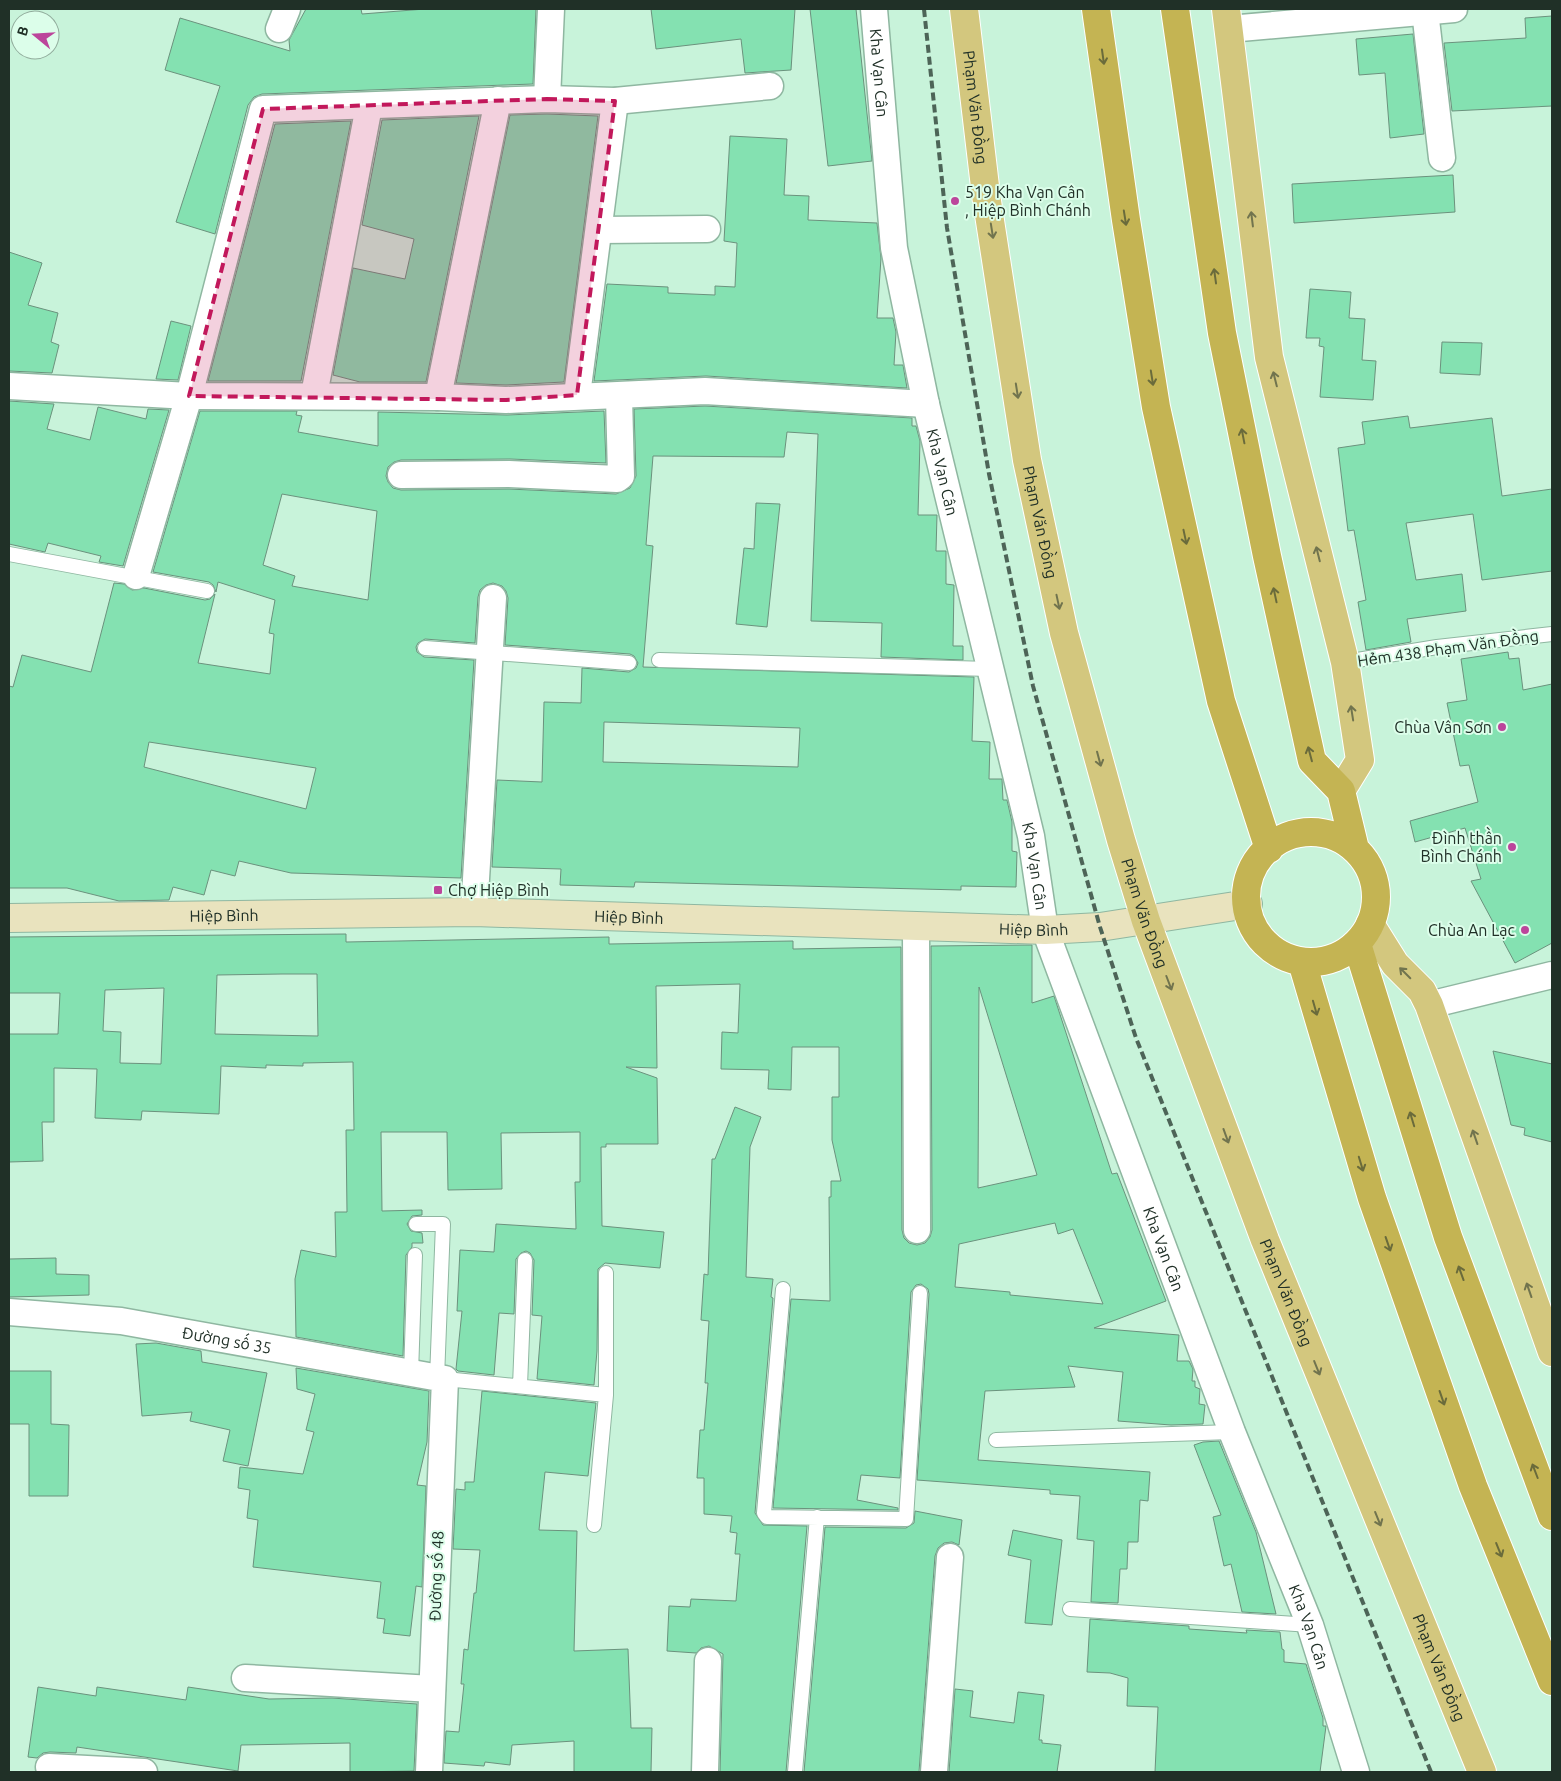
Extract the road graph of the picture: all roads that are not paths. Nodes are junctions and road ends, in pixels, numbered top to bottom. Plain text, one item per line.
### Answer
1 (551, 9) edge
2 (874, 9) edge
3 (964, 9) edge
4 (1096, 9) edge
5 (1175, 9) edge
6 (1454, 9) edge
7 (1425, 11) junction
8 (1227, 19) edge
9 (770, 86) dead end
10 (547, 99) junction
11 (498, 100) junction
12 (615, 101) junction
13 (369, 106) junction
14 (1442, 158) dead end
15 (707, 228) dead end
16 (599, 230) junction
17 (9, 386) edge
18 (577, 395) junction
19 (189, 396) junction
20 (314, 396) junction
21 (619, 396) junction
22 (438, 397) junction
23 (926, 404) junction
24 (401, 475) dead end
25 (9, 554) edge
26 (136, 576) junction
27 (206, 591) dead end
28 (494, 598) dead end
29 (1552, 634) edge
30 (425, 648) dead end
31 (490, 653) junction
32 (659, 660) dead end
33 (1345, 662) junction
34 (629, 663) dead end
35 (990, 669) junction
36 (1341, 791) junction
37 (1269, 849) junction
38 (1354, 849) junction
39 (1248, 904) junction
40 (474, 912) junction
41 (9, 918) edge
42 (1146, 921) junction
43 (916, 927) junction
44 (1045, 930) junction
45 (1364, 934) junction
46 (1302, 962) junction
47 (1552, 975) edge
48 (1429, 1005) junction
49 (416, 1224) dead end
50 (916, 1230) dead end
51 (415, 1255) dead end
52 (525, 1260) dead end
53 (606, 1273) dead end
54 (783, 1289) dead end
55 (920, 1293) dead end
56 (9, 1312) edge
57 (1549, 1336) edge
58 (411, 1374) junction
59 (441, 1379) junction
60 (520, 1386) junction
61 (606, 1394) junction
62 (1232, 1432) junction
63 (996, 1440) dead end
64 (817, 1516) junction
65 (1552, 1516) edge
66 (594, 1525) dead end
67 (950, 1557) dead end
68 (1070, 1609) dead end
69 (1310, 1626) junction
70 (708, 1661) dead end
71 (245, 1678) dead end
72 (1552, 1681) edge
73 (432, 1689) junction
74 (49, 1768) dead end
75 (144, 1772) edge
76 (429, 1772) edge
77 (705, 1772) edge
78 (795, 1772) edge
79 (934, 1772) edge
80 (1356, 1772) edge
81 (1482, 1772) edge

1 - 10 street
2 - 23 street, Kha Vạn Cân
3 -> 42 main road, Phạm Văn Đồng
4 -> 37 highway
36 -> 5 highway
6 - 7 street
7 - 8 street
7 - 14 street
33 -> 8 main road
9 - 12 street
10 - 11 street
10 - 12 street
11 - 13 street
11 - 22 street
12 - 16 street
13 - 19 street
13 - 20 street
15 - 16 street
16 - 18 street
17 - 19 street
18 - 21 street
18 - 22 street
19 - 20 street
19 - 26 street
20 - 22 street
21 - 23 street
21 - 24 street
23 - 35 street, Kha Vạn Cân
25 - 26 lane
26 - 27 lane
28 - 31 street
29 - 33 lane, Hẻm 438 Phạm Văn Đồng
30 - 31 lane
31 - 34 lane
31 - 40 street
32 - 35 lane
36 -> 33 main road
35 - 44 street, Kha Vạn Cân
36 - 38 highway
37 - 38 highway
37 - 39 highway
38 - 45 highway
39 - 42 main road, Hiệp Bình
39 - 46 highway
40 - 41 main road, Hiệp Bình
40 - 43 main road, Hiệp Bình
42 - 44 main road, Hiệp Bình
42 -> 81 main road, Phạm Văn Đồng
43 - 44 main road, Hiệp Bình
43 - 50 street
44 - 62 street, Kha Vạn Cân
45 - 46 highway
48 -> 45 main road
65 -> 45 highway
46 -> 72 highway
47 - 48 street
57 -> 48 main road
49 - 59 lane
51 - 58 lane
52 - 60 lane
53 - 61 lane
54 - 64 lane
55 - 64 lane
56 - 58 street, Đường số 35
58 - 59 street, Đường số 35
59 - 60 lane
59 - 73 street, Đường số 48
60 - 61 lane
61 - 66 lane
62 - 63 lane
62 - 69 street, Kha Vạn Cân
64 - 78 lane
67 - 79 street
68 - 69 lane
69 - 80 street, Kha Vạn Cân
70 - 77 street
71 - 73 street
73 - 76 street, Đường số 48
74 - 75 street

